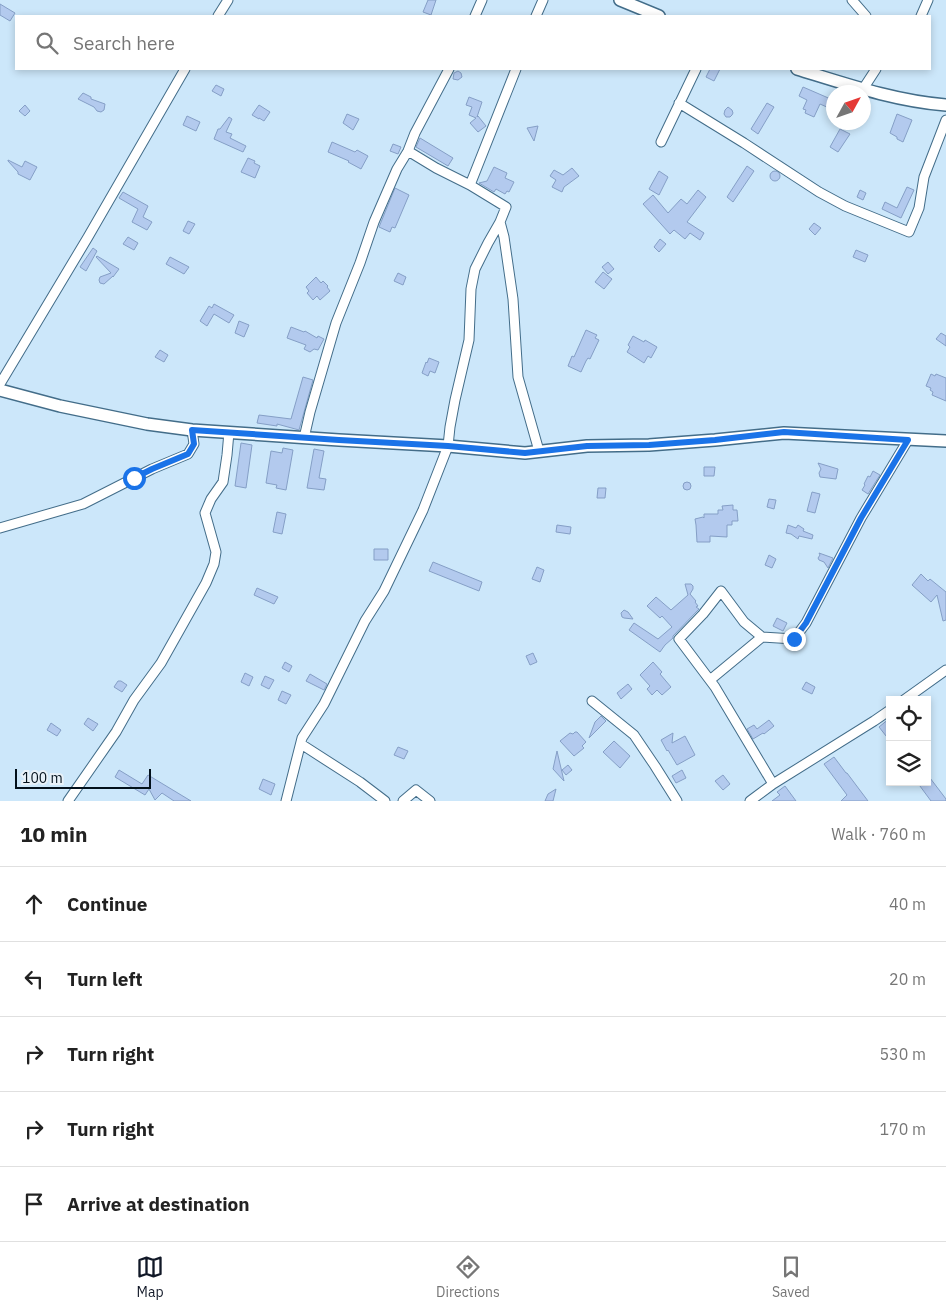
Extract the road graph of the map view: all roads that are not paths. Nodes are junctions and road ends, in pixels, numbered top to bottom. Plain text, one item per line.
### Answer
1 (228, 0) edge
2 (482, 0) edge
3 (542, 0) edge
4 (620, 0) edge
5 (852, 0) edge
6 (928, 0) edge
7 (219, 15) edge
8 (475, 15) edge
9 (536, 15) edge
10 (657, 15) edge
11 (865, 15) edge
12 (922, 15) edge
13 (184, 70) edge
14 (448, 70) edge
15 (516, 70) edge
16 (696, 70) edge
17 (800, 70) edge
18 (875, 70) edge
19 (850, 85) edge
20 (866, 85) edge
21 (871, 91) edge
22 (679, 104) junction
23 (946, 105) edge
24 (946, 120) edge
25 (660, 142) dead end
26 (408, 151) junction
27 (470, 184) junction
28 (500, 222) junction
29 (0, 384) edge
30 (0, 390) edge
31 (192, 430) junction
32 (229, 432) junction
33 (304, 438) junction
34 (908, 440) junction
35 (946, 442) edge
36 (448, 446) junction
37 (539, 451) junction
38 (0, 528) edge
39 (762, 636) junction
40 (946, 670) edge
41 (710, 680) junction
42 (910, 696) edge
43 (592, 701) dead end
44 (886, 713) edge
45 (301, 744) junction
46 (774, 784) junction
47 (68, 801) edge
48 (286, 801) edge
49 (385, 801) edge
50 (404, 801) edge
51 (430, 801) edge
52 (677, 801) edge
53 (750, 801) edge

1 - 7 street
2 - 8 street
3 - 9 street
4 - 10 street
5 - 11 street
6 - 12 street
13 - 29 street
14 - 26 street
15 - 27 street
16 - 22 street
17 - 19 street
18 - 20 street
21 - 23 street
22 - 24 street
22 - 25 street
26 - 27 street
26 - 33 street
27 - 28 street
28 - 36 street
28 - 37 street
30 - 31 street
31 - 32 street
31 - 38 street
32 - 33 street
32 - 47 street
33 - 36 street
34 - 35 street
34 - 37 street
34 - 39 street
36 - 37 street
36 - 45 street
39 - 41 street
39 - 41 street
40 - 42 street
41 - 46 street
43 - 52 street
44 - 46 street
45 - 48 street
45 - 49 street
46 - 53 street
50 - 51 street

